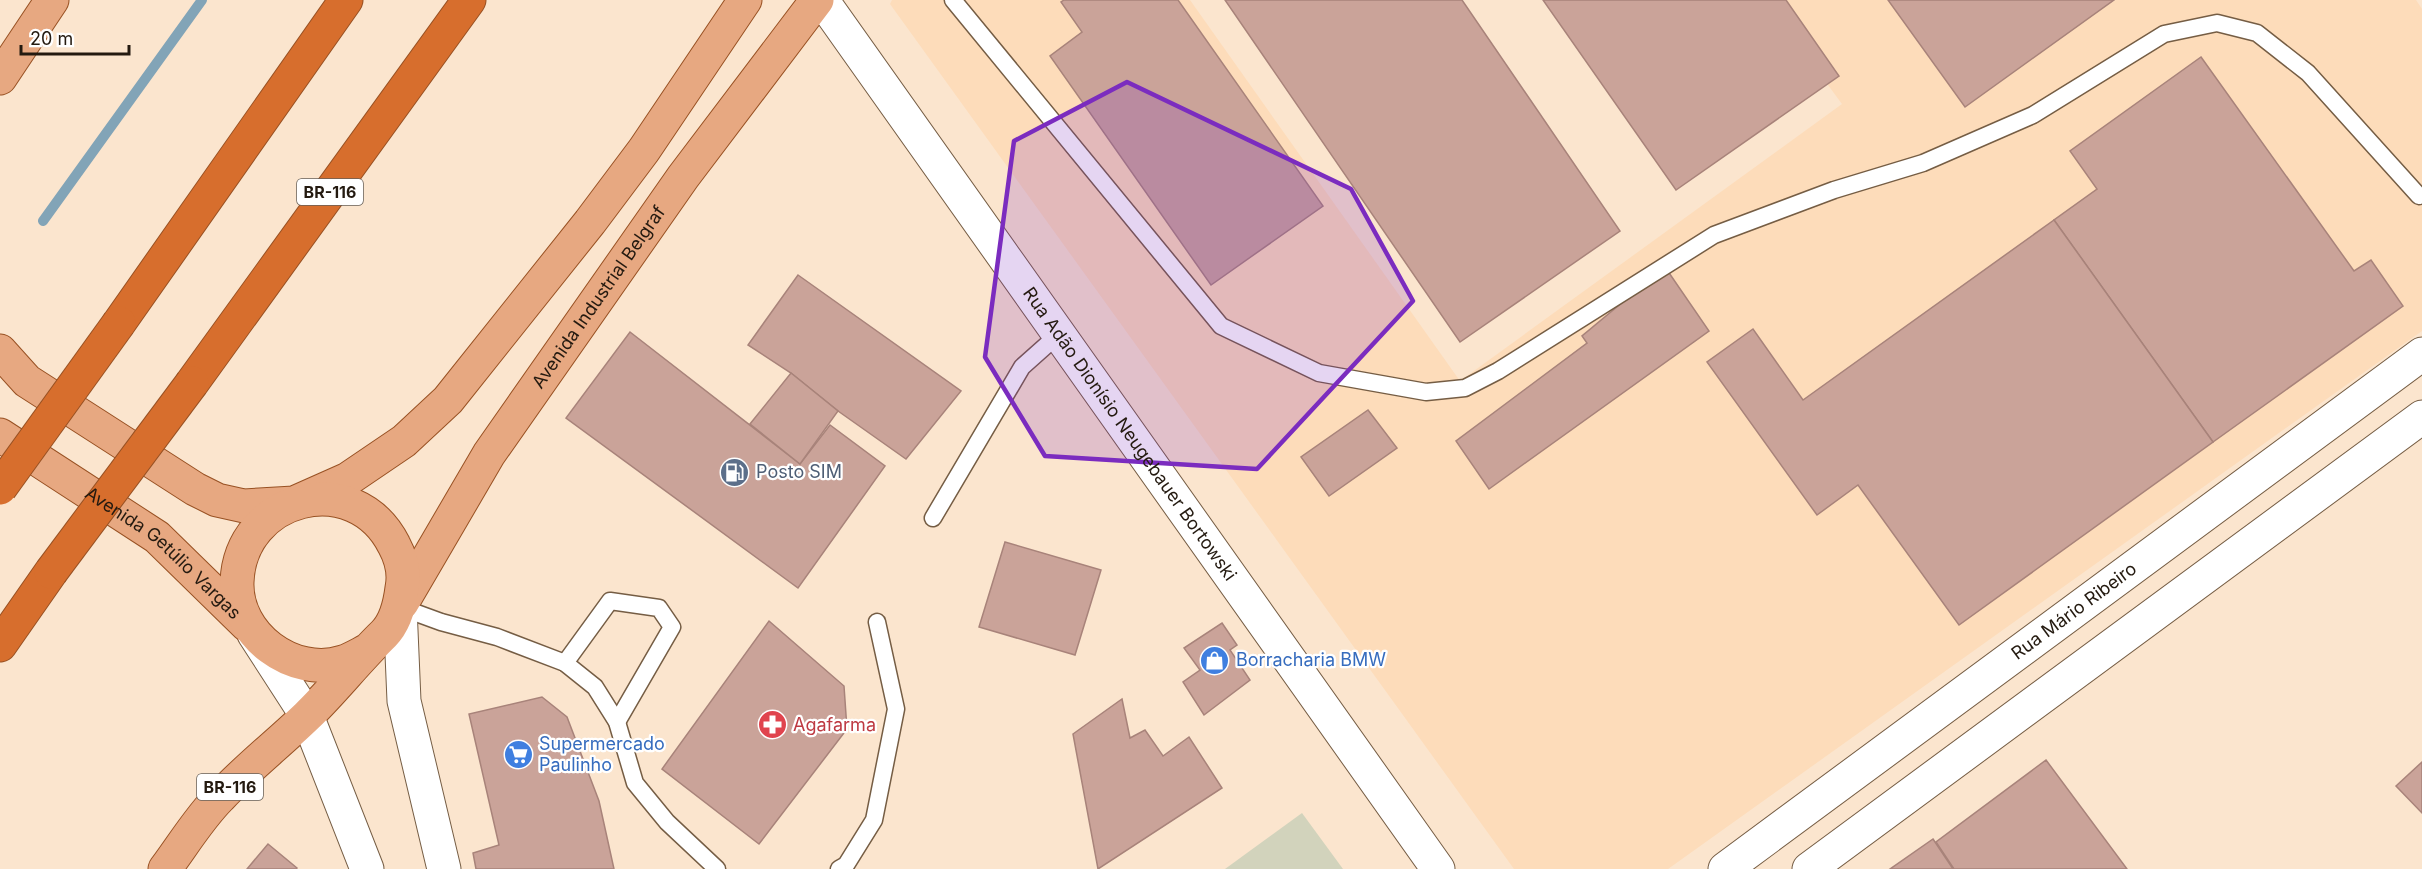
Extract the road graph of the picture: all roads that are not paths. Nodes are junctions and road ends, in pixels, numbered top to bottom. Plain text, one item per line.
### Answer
1 (52, 0) edge
2 (346, 0) edge
3 (469, 0) edge
4 (745, 0) edge
5 (817, 0) edge
6 (822, 0) edge
7 (953, 0) edge
8 (0, 78) edge
9 (2419, 196) dead end
10 (1059, 334) junction
11 (0, 351) edge
12 (2422, 354) edge
13 (2422, 417) edge
14 (2323, 428) junction
15 (0, 435) edge
16 (2349, 471) junction
17 (0, 488) edge
18 (294, 503) junction
19 (933, 518) dead end
20 (400, 607) junction
21 (877, 622) dead end
22 (253, 632) junction
23 (0, 645) edge
24 (368, 650) junction
25 (565, 663) junction
26 (307, 716) junction
27 (617, 722) junction
28 (165, 869) edge
29 (367, 869) edge
30 (444, 869) edge
31 (717, 869) edge
32 (839, 869) edge
33 (1438, 869) edge
34 (1725, 869) edge
35 (1809, 869) edge

1 - 8 main road
2 - 17 highway, bridge
3 - 23 highway, BR-116, bridge
4 - 18 main road
5 - 20 main road, Avenida Industrial Belgraf
6 - 10 main road, Rua Adão Dionísio Neugebauer Bortowski
7 - 9 lane
10 - 19 lane
10 - 33 main road, Rua Adão Dionísio Neugebauer Bortowski
11 - 18 main road
12 - 14 main road, Rua Mário Ribeiro
13 - 16 main road
14 - 16 main road
14 - 34 main road, Rua Mário Ribeiro
15 - 22 main road, Avenida Getúlio Vargas
16 - 35 main road
18 - 20 main road
18 - 22 main road
20 - 24 main road
20 - 25 lane
20 - 30 main road
21 - 32 lane
22 - 24 main road
22 - 26 main road, Avenida Getúlio Vargas
24 - 26 main road
25 - 27 lane
25 - 27 lane
26 - 28 main road, BR-116
26 - 29 main road, Avenida Getúlio Vargas
27 - 31 lane

